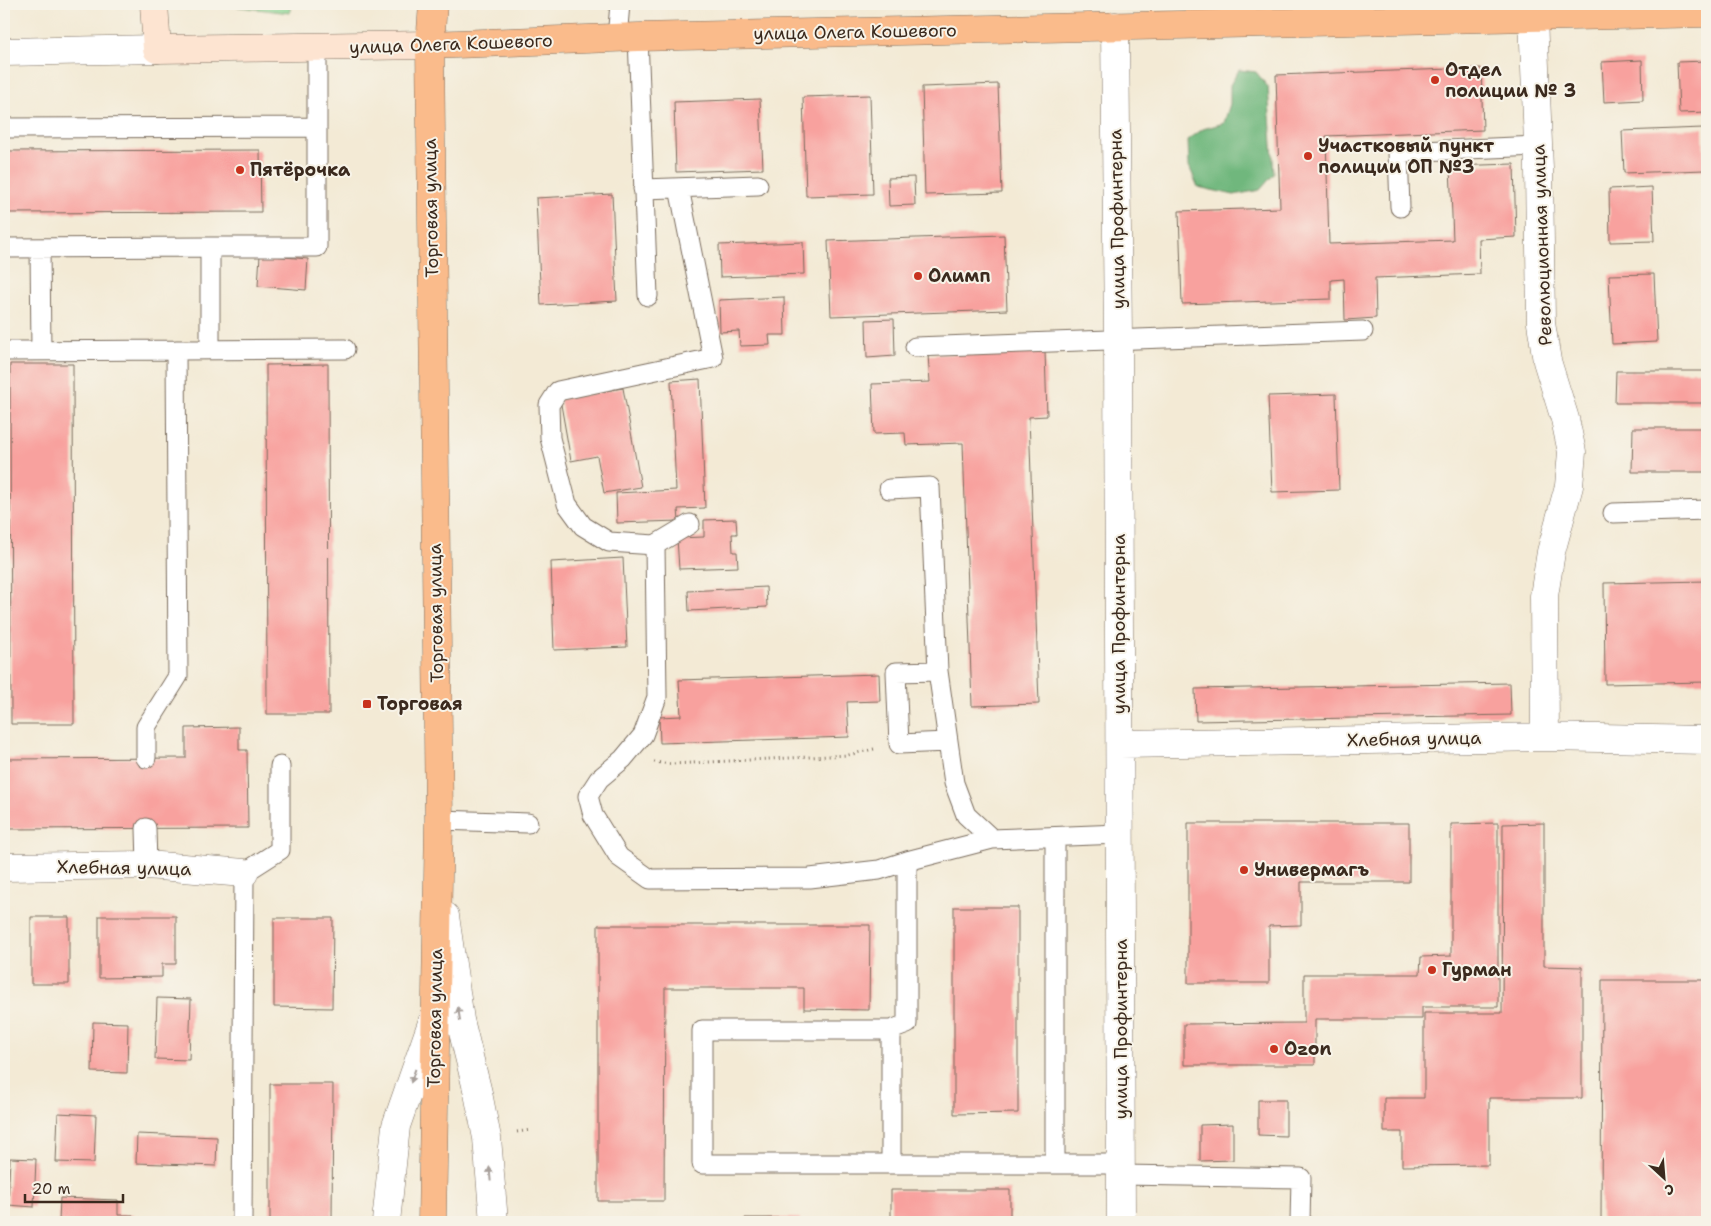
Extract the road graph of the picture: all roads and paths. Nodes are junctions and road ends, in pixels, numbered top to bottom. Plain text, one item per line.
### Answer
1 (154, 4) edge
2 (433, 4) edge
3 (620, 4) edge
4 (1305, 13) edge
5 (1707, 13) edge
6 (1533, 17) junction
7 (1115, 26) junction
8 (628, 38) junction
9 (430, 45) junction
10 (317, 47) junction
11 (157, 49) junction
12 (4, 52) edge
13 (317, 127) junction
14 (4, 128) edge
15 (1539, 146) junction
16 (758, 185) dead end
17 (679, 188) junction
18 (643, 190) junction
19 (1400, 207) dead end
20 (210, 247) junction
21 (4, 248) edge
22 (40, 248) junction
23 (648, 296) dead end
24 (1363, 331) dead end
25 (1118, 340) junction
26 (915, 347) dead end
27 (344, 349) dead end
28 (176, 350) junction
29 (210, 350) junction
30 (4, 351) edge
31 (41, 351) junction
32 (889, 489) dead end
33 (1707, 510) edge
34 (1613, 513) dead end
35 (690, 524) dead end
36 (655, 545) junction
37 (938, 671) junction
38 (1545, 737) junction
39 (1707, 740) edge
40 (948, 742) junction
41 (899, 744) junction
42 (1120, 744) junction
43 (146, 758) dead end
44 (623, 759) junction
45 (280, 766) dead end
46 (439, 820) junction
47 (528, 823) dead end
48 (146, 828) dead end
49 (1120, 834) junction
50 (1056, 837) junction
51 (992, 839) junction
52 (438, 860) junction
53 (907, 861) junction
54 (147, 866) junction
55 (4, 867) edge
56 (244, 873) junction
57 (435, 1014) junction
58 (891, 1030) junction
59 (891, 1164) junction
60 (1055, 1164) junction
61 (1121, 1170) junction
62 (242, 1222) edge
63 (386, 1222) edge
64 (432, 1222) edge
65 (494, 1222) edge
66 (1122, 1222) edge
67 (1300, 1222) edge

1 - 11 street
2 - 9 main road, Торговая улица
3 - 8 lane
4 - 6 main road, улица Олега Кошевого
4 - 7 main road, улица Олега Кошевого
5 - 6 main road, улица Олега Кошевого
6 - 15 street, Революционная улица
7 - 8 main road, улица Олега Кошевого
7 - 25 street, улица Профинтерна
8 - 9 main road, улица Олега Кошевого
8 - 18 lane
9 - 10 street, улица Олега Кошевого
9 - 46 main road, Торговая улица
10 - 11 street, улица Олега Кошевого
10 - 13 lane
11 - 12 street, улица Олега Кошевого
13 - 14 lane
13 - 20 lane
15 - 19 lane
15 - 38 street, Революционная улица
16 - 17 lane
17 - 18 lane
17 - 36 lane
18 - 23 lane
20 - 22 lane
20 - 29 lane
21 - 22 lane
22 - 31 lane
24 - 25 lane
25 - 26 lane
25 - 42 street, улица Профинтерна
27 - 29 lane
28 - 29 lane
28 - 31 lane
28 - 43 lane
30 - 31 lane
32 - 37 lane
33 - 34 lane
35 - 36 lane
36 - 44 lane
37 - 40 lane
37 - 41 lane
38 - 39 street, Хлебная улица
38 - 42 street, Хлебная улица
40 - 41 lane
40 - 51 lane
41 - 44 path
42 - 49 street, улица Профинтерна
44 - 53 lane
45 - 56 lane
46 - 47 lane
46 - 52 main road, Торговая улица
48 - 54 lane
49 - 50 lane
49 - 61 street, улица Профинтерна
50 - 51 lane
50 - 60 lane
51 - 53 lane
52 - 57 main road, Торговая улица
65 -> 52 street
53 - 58 lane
54 - 55 street, Хлебная улица
54 - 56 street, Хлебная улица
56 - 62 lane
57 -> 63 street
57 - 64 main road, Торговая улица
58 - 59 lane
58 - 59 lane
59 - 60 lane
60 - 61 lane
61 - 66 street, улица Профинтерна
61 - 67 lane

